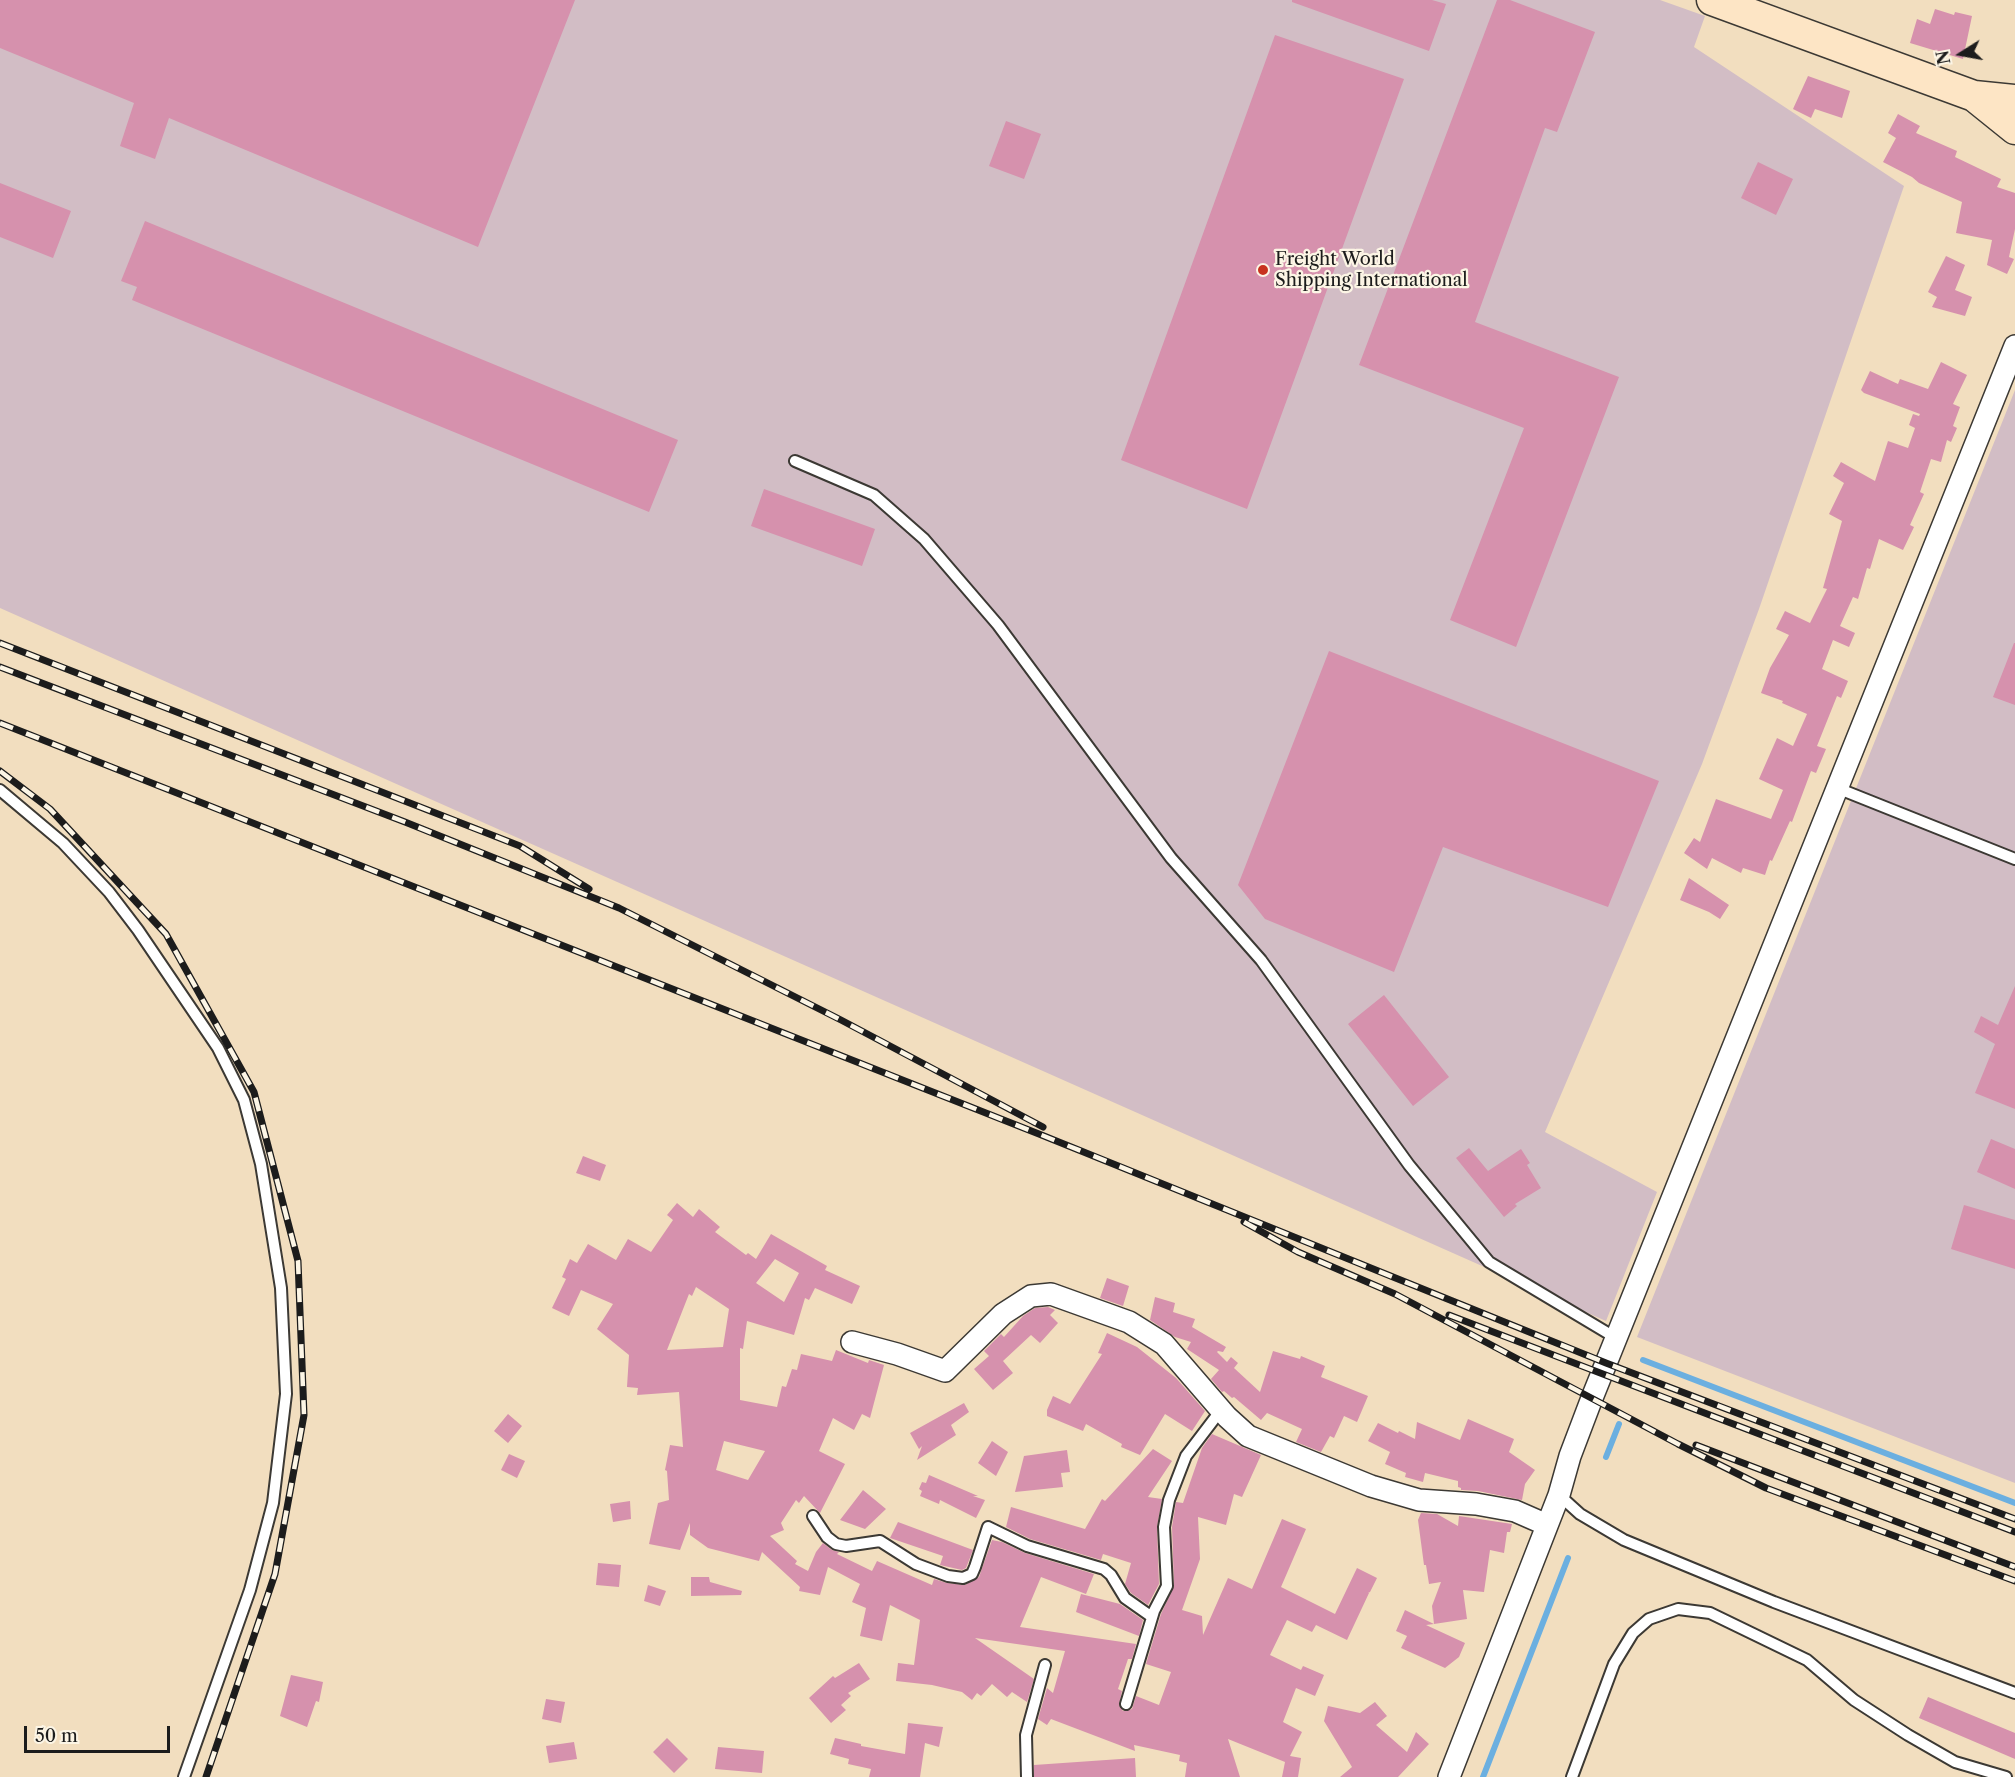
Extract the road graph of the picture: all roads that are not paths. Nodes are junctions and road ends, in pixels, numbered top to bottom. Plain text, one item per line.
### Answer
1 (1712, 0) edge
2 (1974, 96) junction
3 (2015, 100) edge
4 (2015, 129) edge
5 (2015, 347) edge
6 (795, 461) dead end
7 (1838, 788) junction
8 (0, 790) edge
9 (2015, 859) edge
10 (1616, 1338) junction
11 (852, 1342) dead end
12 (1221, 1410) junction
13 (1559, 1495) junction
14 (813, 1516) dead end
15 (1547, 1526) junction
16 (1152, 1617) junction
17 (1045, 1665) dead end
18 (2015, 1693) edge
19 (1126, 1704) dead end
20 (184, 1777) edge
21 (1028, 1777) edge
22 (1449, 1777) edge
23 (1572, 1777) edge
24 (2006, 1777) edge

1 - 2 main road
2 - 3 main road
2 - 4 main road
5 - 7 street
6 - 10 lane
7 - 9 lane
7 - 10 street
8 - 20 lane
10 - 13 street
11 - 12 street
12 - 15 street
12 - 16 lane
13 - 15 street
13 - 18 lane
14 - 16 lane
15 - 22 street
16 - 19 lane
17 - 21 lane
23 - 24 lane

